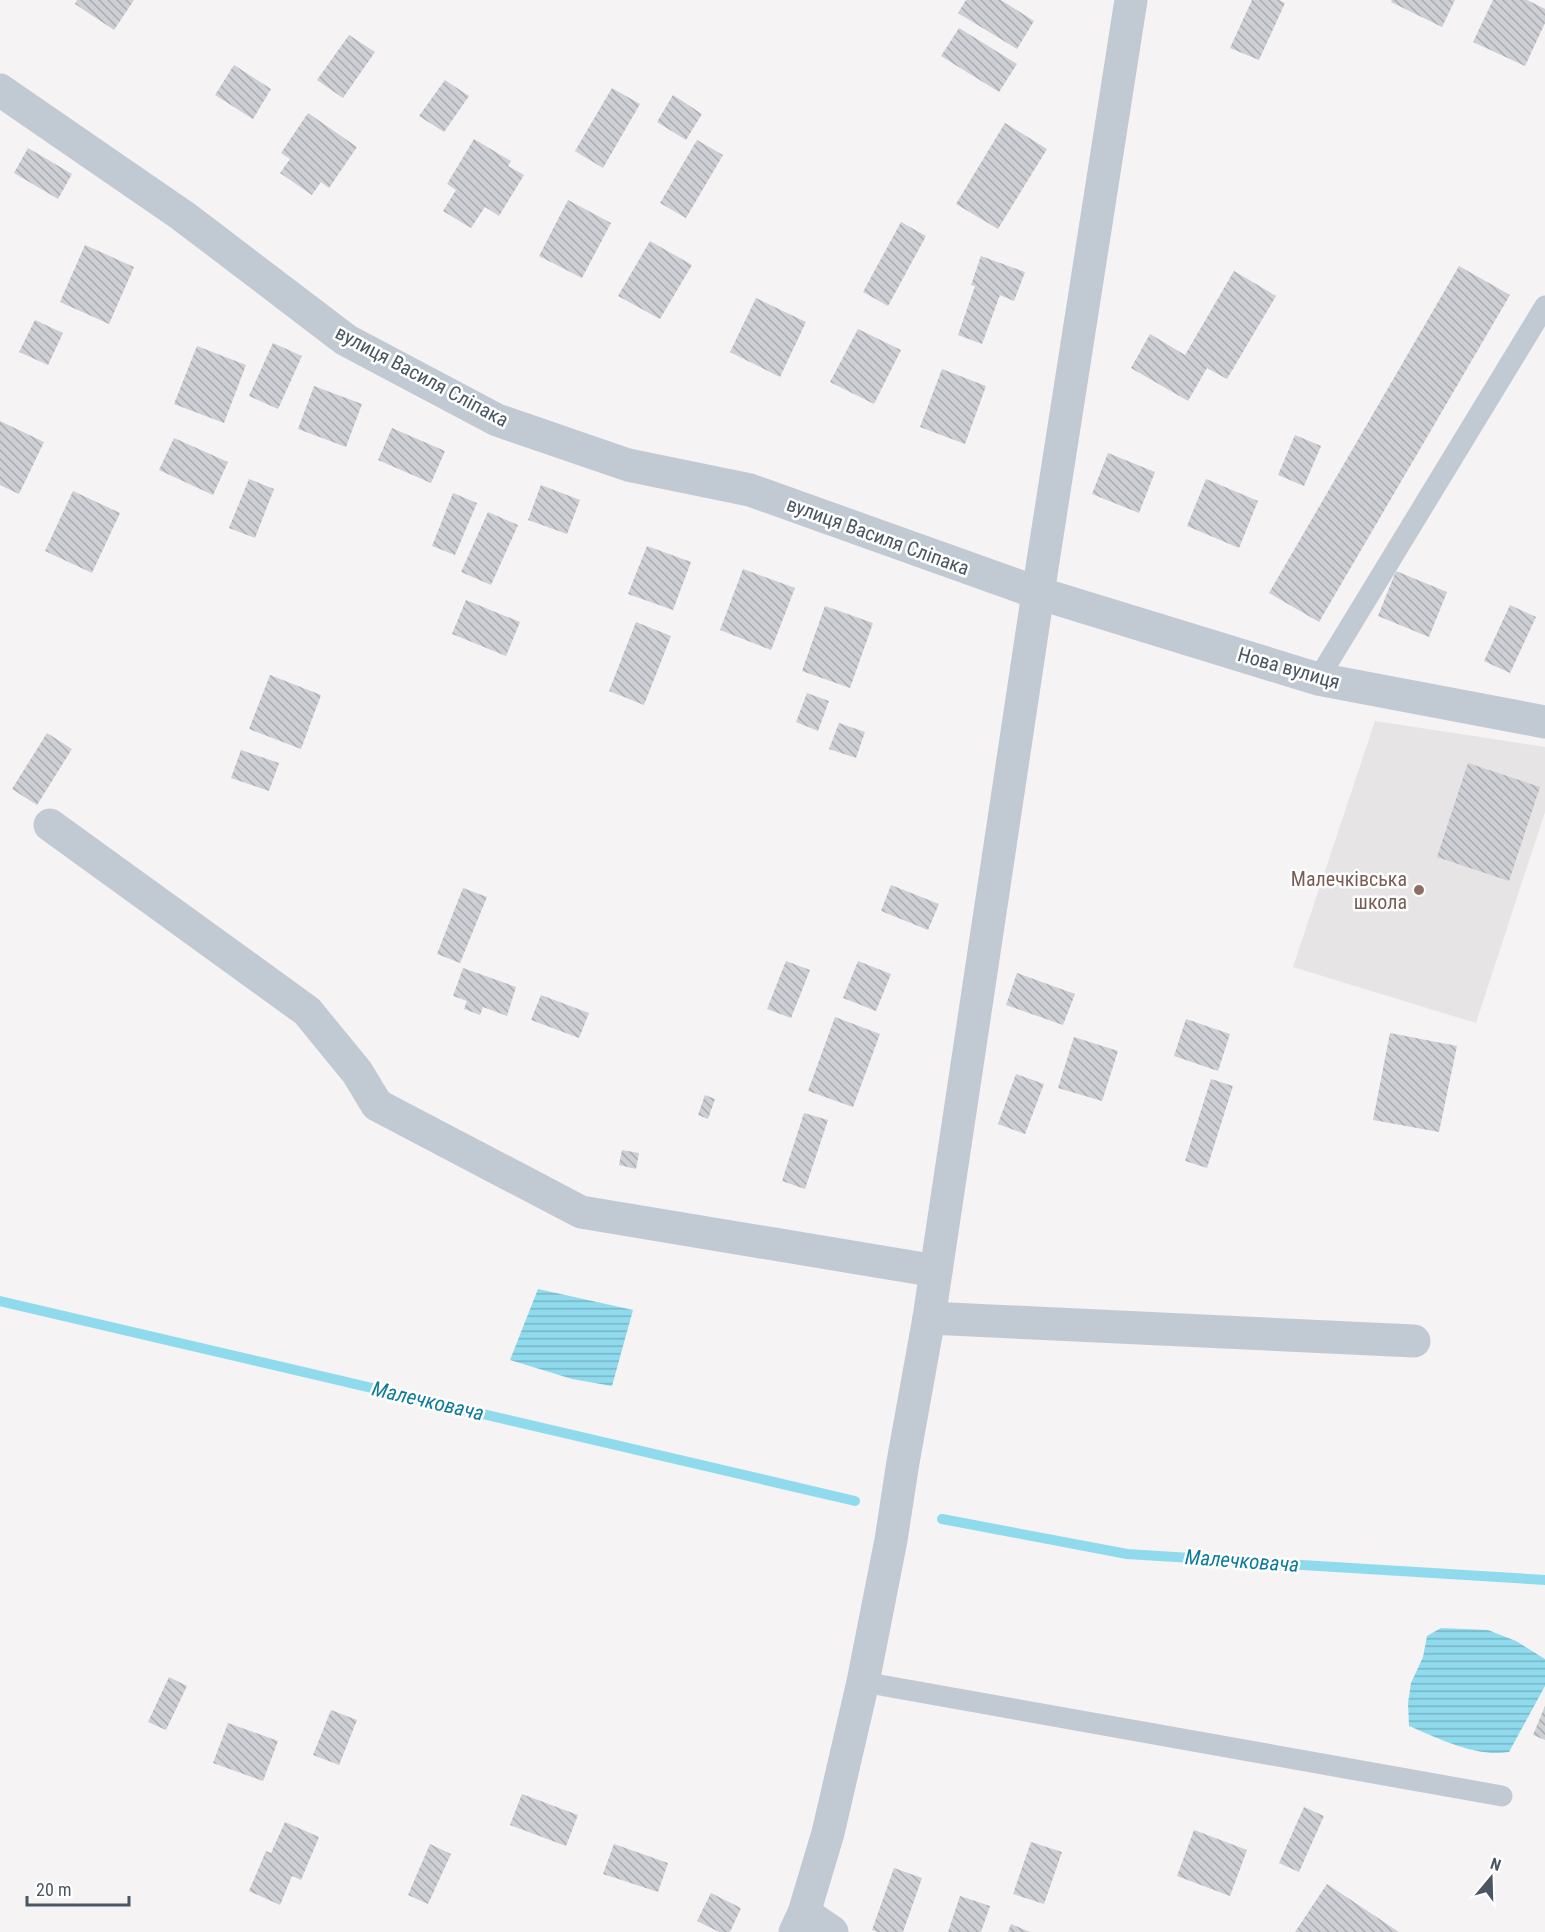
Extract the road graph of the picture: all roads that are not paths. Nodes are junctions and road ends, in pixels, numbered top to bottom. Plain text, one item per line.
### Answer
1 (1131, 0) edge
2 (0, 90) edge
3 (1545, 306) edge
4 (1038, 593) junction
5 (1318, 679) junction
6 (1545, 722) edge
7 (51, 825) dead end
8 (936, 1271) junction
9 (929, 1318) junction
10 (1414, 1341) dead end
11 (863, 1682) junction
12 (1502, 1796) dead end
13 (800, 1922) edge
14 (832, 1932) edge

1 - 4 street
2 - 4 street, вулиця Василя Сліпака
3 - 5 lane
4 - 5 street, Нова вулиця
4 - 8 street
5 - 6 street, Нова вулиця
7 - 8 street
8 - 9 street
9 - 10 street
9 - 11 street
11 - 12 lane
11 - 13 street
13 - 14 street

